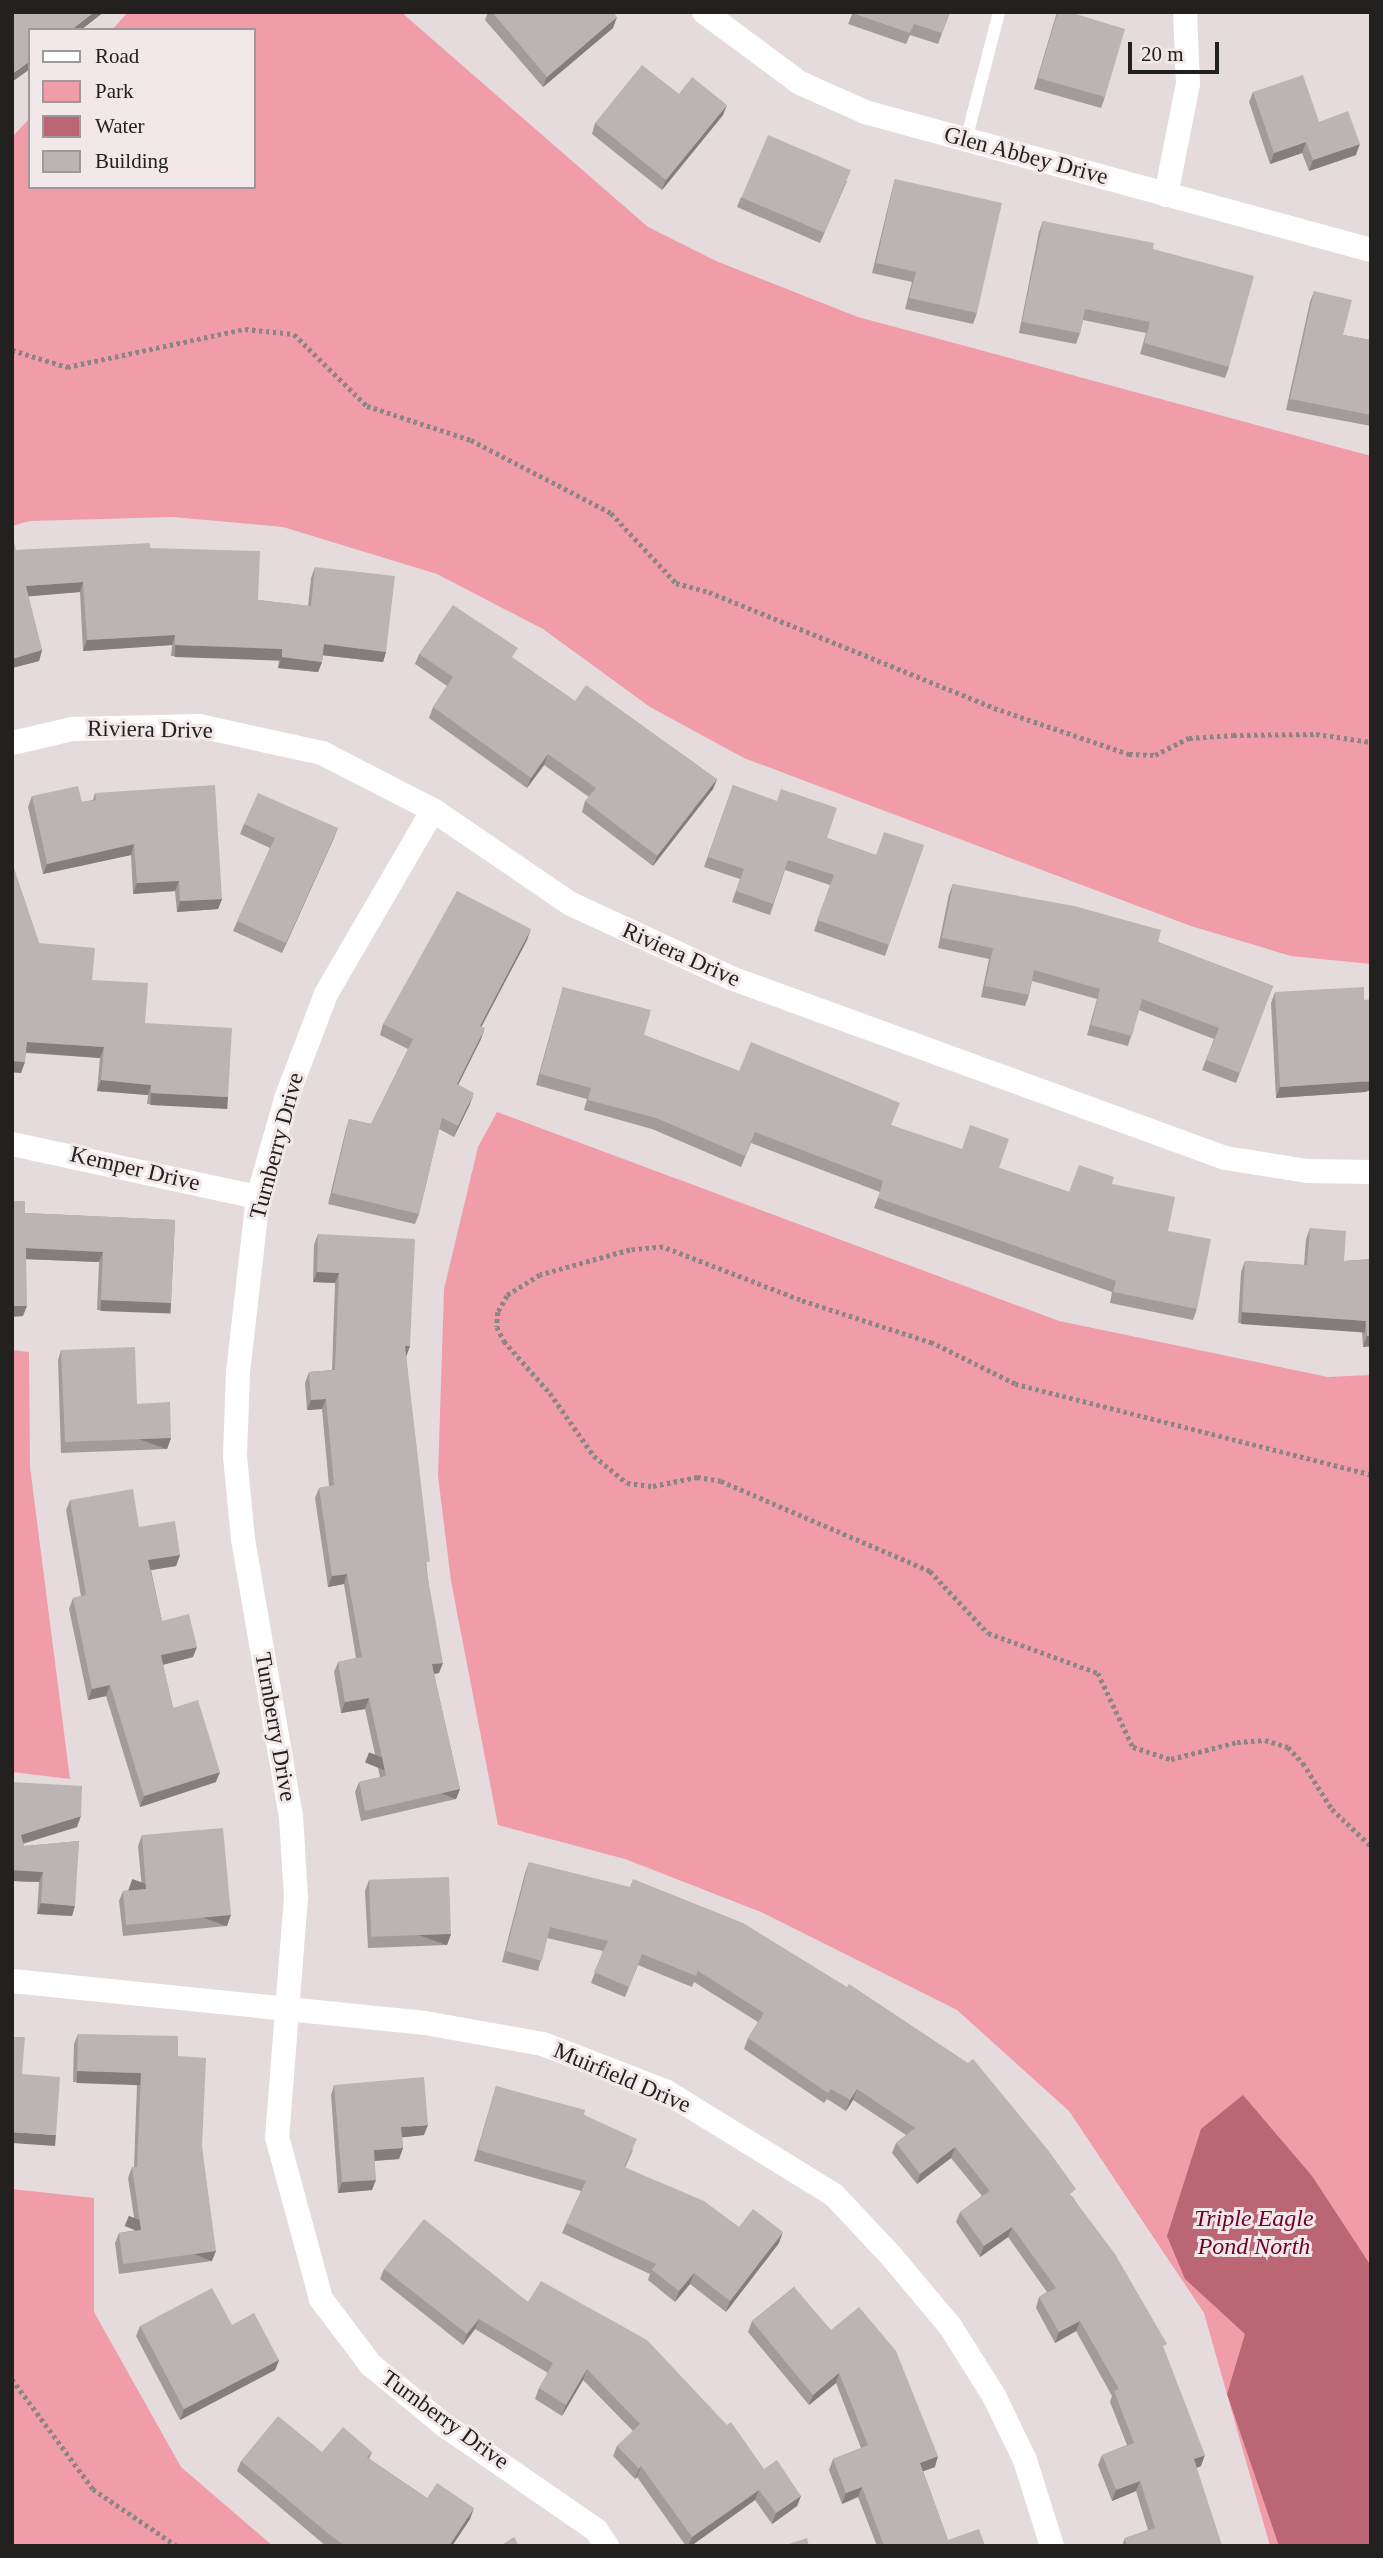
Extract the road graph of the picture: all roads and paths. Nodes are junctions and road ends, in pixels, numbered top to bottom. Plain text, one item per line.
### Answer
1 (704, 12) edge
2 (999, 12) edge
3 (1185, 12) edge
4 (966, 140) junction
5 (1166, 195) junction
6 (1371, 250) edge
7 (12, 350) edge
8 (1371, 742) edge
9 (12, 743) edge
10 (433, 810) junction
11 (12, 1144) edge
12 (1371, 1172) edge
13 (258, 1197) junction
14 (1371, 1475) edge
15 (1371, 1846) edge
16 (12, 1981) edge
17 (287, 2011) junction
18 (12, 2379) edge
19 (177, 2546) edge
20 (607, 2546) edge
21 (1052, 2546) edge

1 - 4 street, Glen Abbey Drive
2 - 4 lane
3 - 5 street
4 - 5 street, Glen Abbey Drive
5 - 6 street, Glen Abbey Drive
7 - 8 path
9 - 10 street, Riviera Drive
10 - 12 street, Riviera Drive
10 - 13 street, Turnberry Drive
11 - 13 street, Kemper Drive
13 - 17 street, Turnberry Drive
14 - 15 path
16 - 17 street, Muirfield Drive
17 - 20 street, Turnberry Drive
17 - 21 street, Muirfield Drive
18 - 19 path

